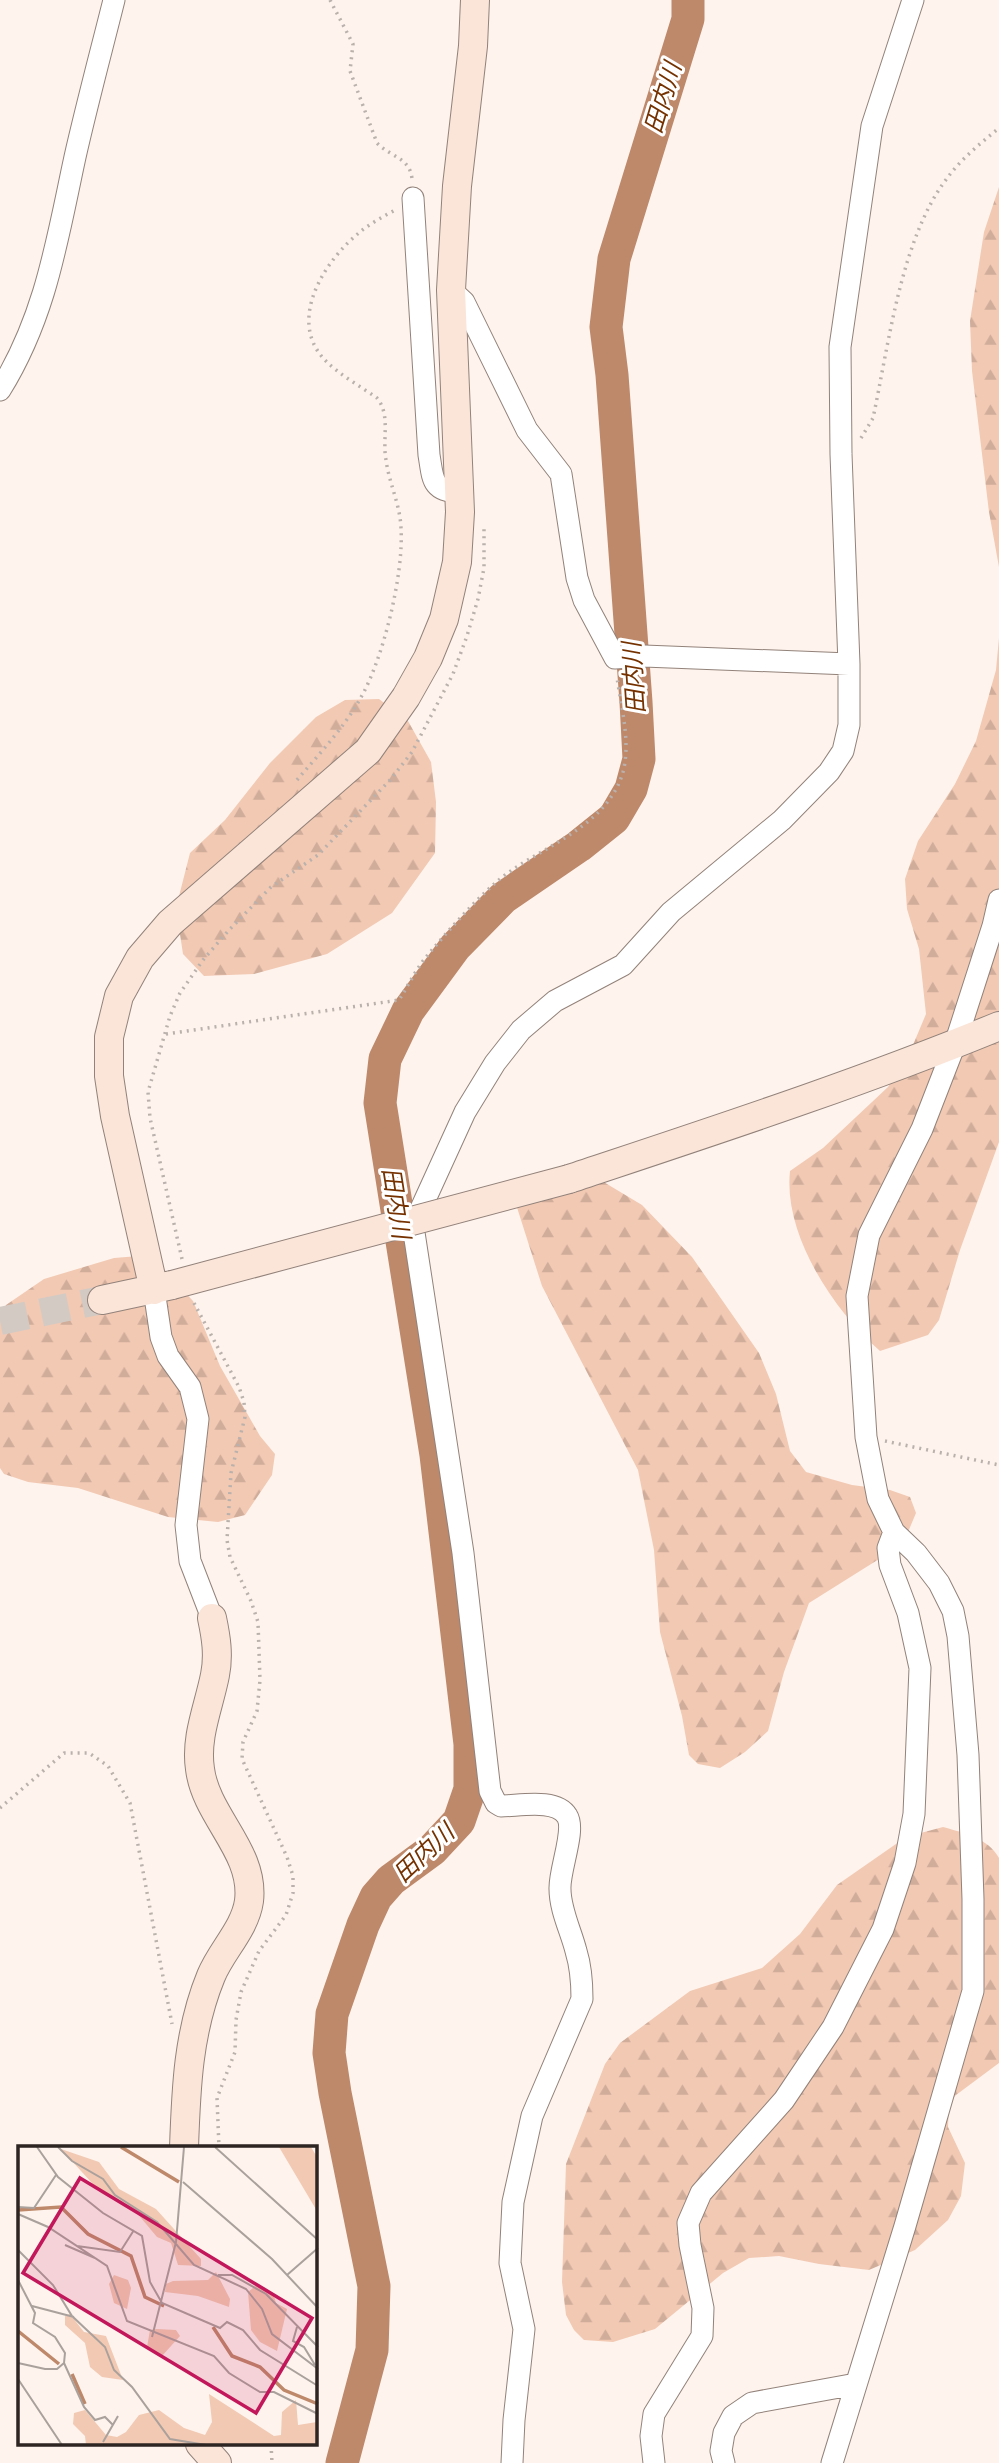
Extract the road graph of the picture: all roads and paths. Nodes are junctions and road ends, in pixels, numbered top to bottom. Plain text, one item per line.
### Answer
1 (114, 0) edge
2 (330, 0) edge
3 (475, 0) edge
4 (913, 0) edge
5 (999, 128) edge
6 (413, 198) junction
7 (451, 290) junction
8 (0, 390) edge
9 (841, 454) junction
10 (460, 492) junction
11 (484, 525) dead end
12 (616, 658) junction
13 (849, 664) junction
14 (295, 782) dead end
15 (999, 900) edge
16 (999, 1026) edge
17 (166, 1034) junction
18 (955, 1044) junction
19 (176, 1285) junction
20 (102, 1300) tunnel mouth
21 (866, 1437) junction
22 (999, 1465) edge
23 (894, 1532) junction
24 (212, 1618) joint
25 (0, 1808) edge
26 (172, 2027) dead end
27 (184, 2146) edge
28 (219, 2146) edge
29 (856, 2384) junction
30 (202, 2446) edge
31 (217, 2463) edge
32 (512, 2463) edge
33 (654, 2463) edge
34 (724, 2463) edge
35 (832, 2463) edge

1 - 8 street
2 - 6 path
3 - 7 street
4 - 9 street
5 - 9 path
6 - 10 street
6 - 14 path
7 - 10 street
7 - 12 street
9 - 13 street
10 - 19 street
11 - 17 path
12 - 13 street
12 - 17 path
13 - 32 street
15 - 18 street
16 - 18 street
17 - 19 path
18 - 19 street, bridge
18 - 21 street
19 - 20 street
19 - 24 street
19 - 28 path
21 - 22 path
21 - 23 street
23 - 29 street
23 - 33 street
24 - 27 street
25 - 26 path
29 - 34 street
29 - 35 street
30 - 31 street

